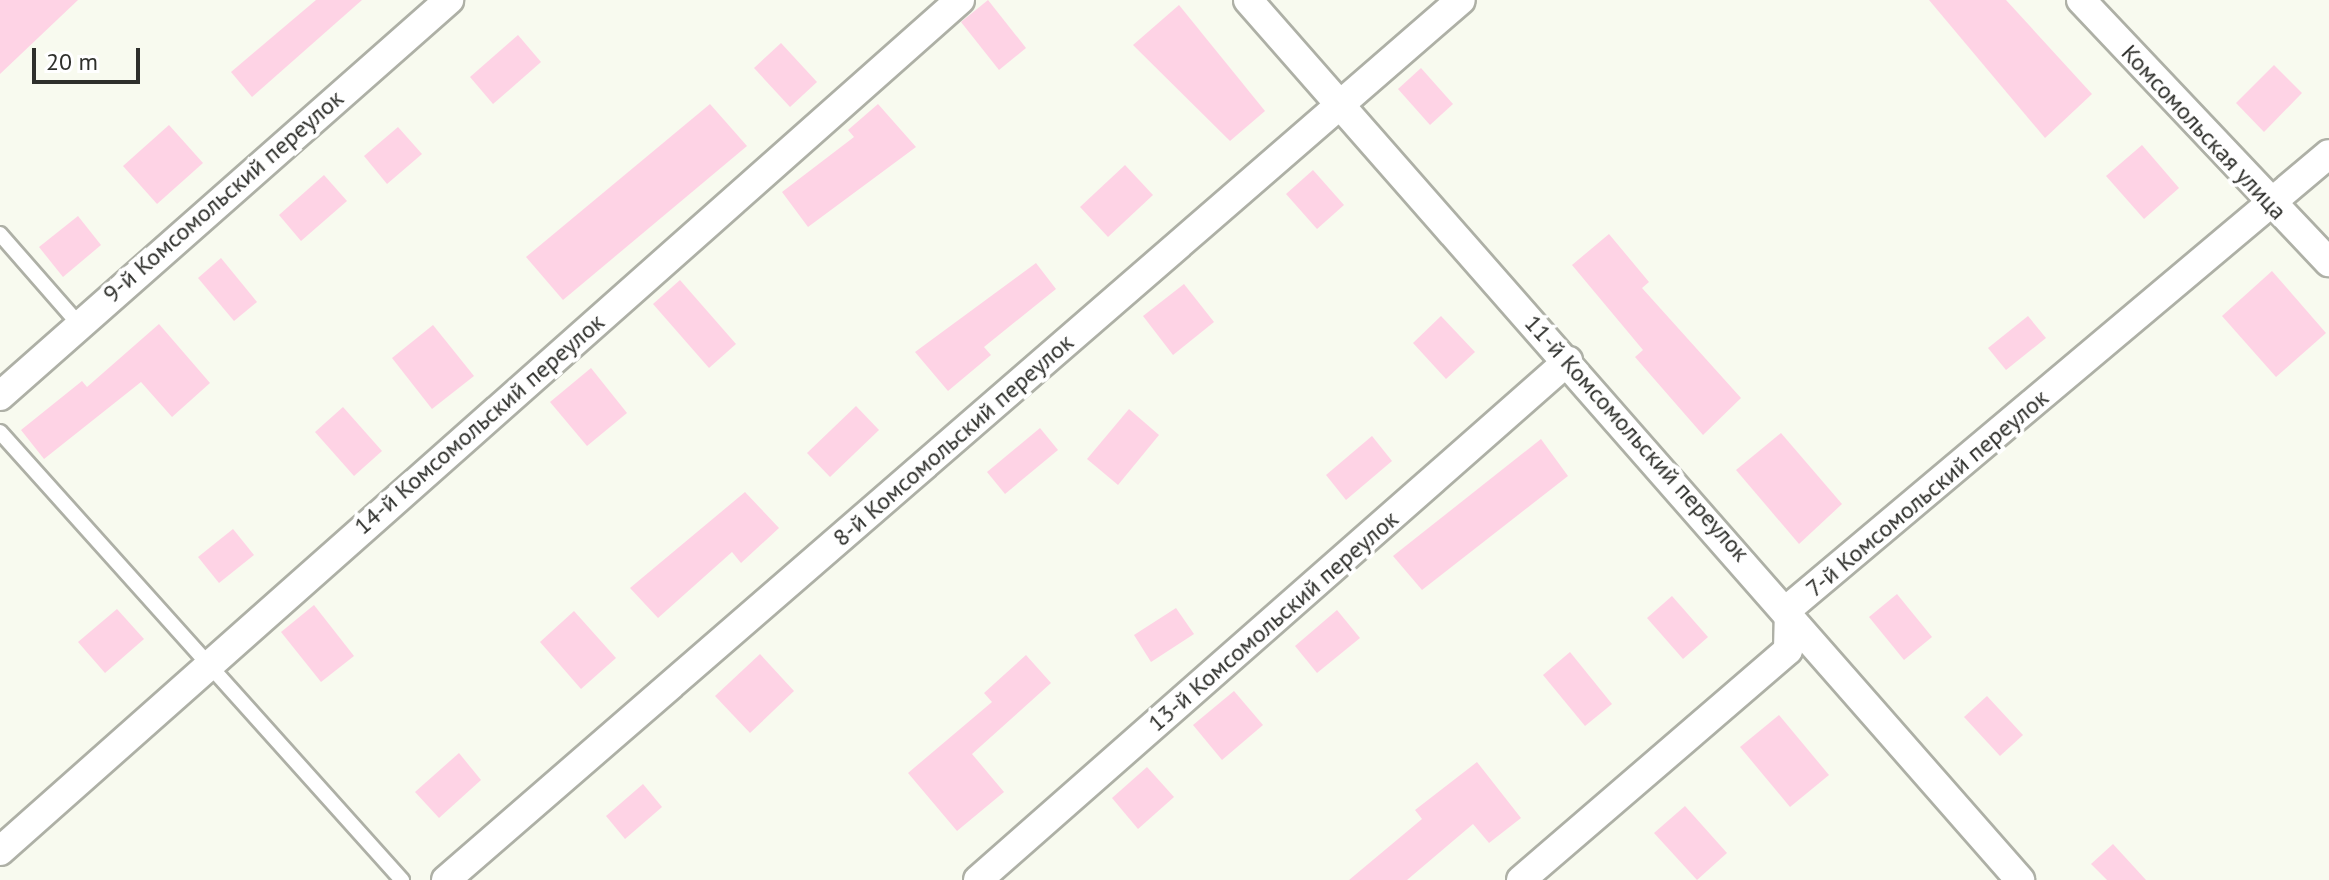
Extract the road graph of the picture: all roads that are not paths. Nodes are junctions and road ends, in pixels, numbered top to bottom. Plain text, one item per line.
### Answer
1 (449, 0) edge
2 (960, 0) edge
3 (1248, 0) edge
4 (1461, 0) edge
5 (2081, 0) edge
6 (1339, 104) junction
7 (2329, 154) edge
8 (2272, 206) junction
9 (0, 234) edge
10 (2329, 262) edge
11 (77, 322) junction
12 (1568, 361) junction
13 (0, 396) edge
14 (0, 432) edge
15 (1789, 608) junction
16 (206, 663) junction
17 (0, 851) edge
18 (402, 880) edge
19 (446, 880) edge
20 (978, 880) edge
21 (1521, 880) edge
22 (2020, 880) edge

1 - 11 street, 9-й Комсомольский переулок
2 - 16 street, 14-й Комсомольский переулок
3 - 6 street, 11-й Комсомольский переулок
4 - 6 street, 8-й Комсомольский переулок
5 - 8 street, Комсомольская улица
6 - 12 street, 11-й Комсомольский переулок
6 - 19 street, 8-й Комсомольский переулок
7 - 8 street, 7-й Комсомольский переулок
8 - 10 street, Комсомольская улица
8 - 15 street, 7-й Комсомольский переулок
9 - 11 lane
11 - 13 street, 9-й Комсомольский переулок
12 - 15 street, 11-й Комсомольский переулок
12 - 20 street, 13-й Комсомольский переулок
14 - 16 lane
15 - 21 street, 7-й Комсомольский переулок
15 - 22 street, 11-й Комсомольский переулок
16 - 17 street, 14-й Комсомольский переулок
16 - 18 lane

